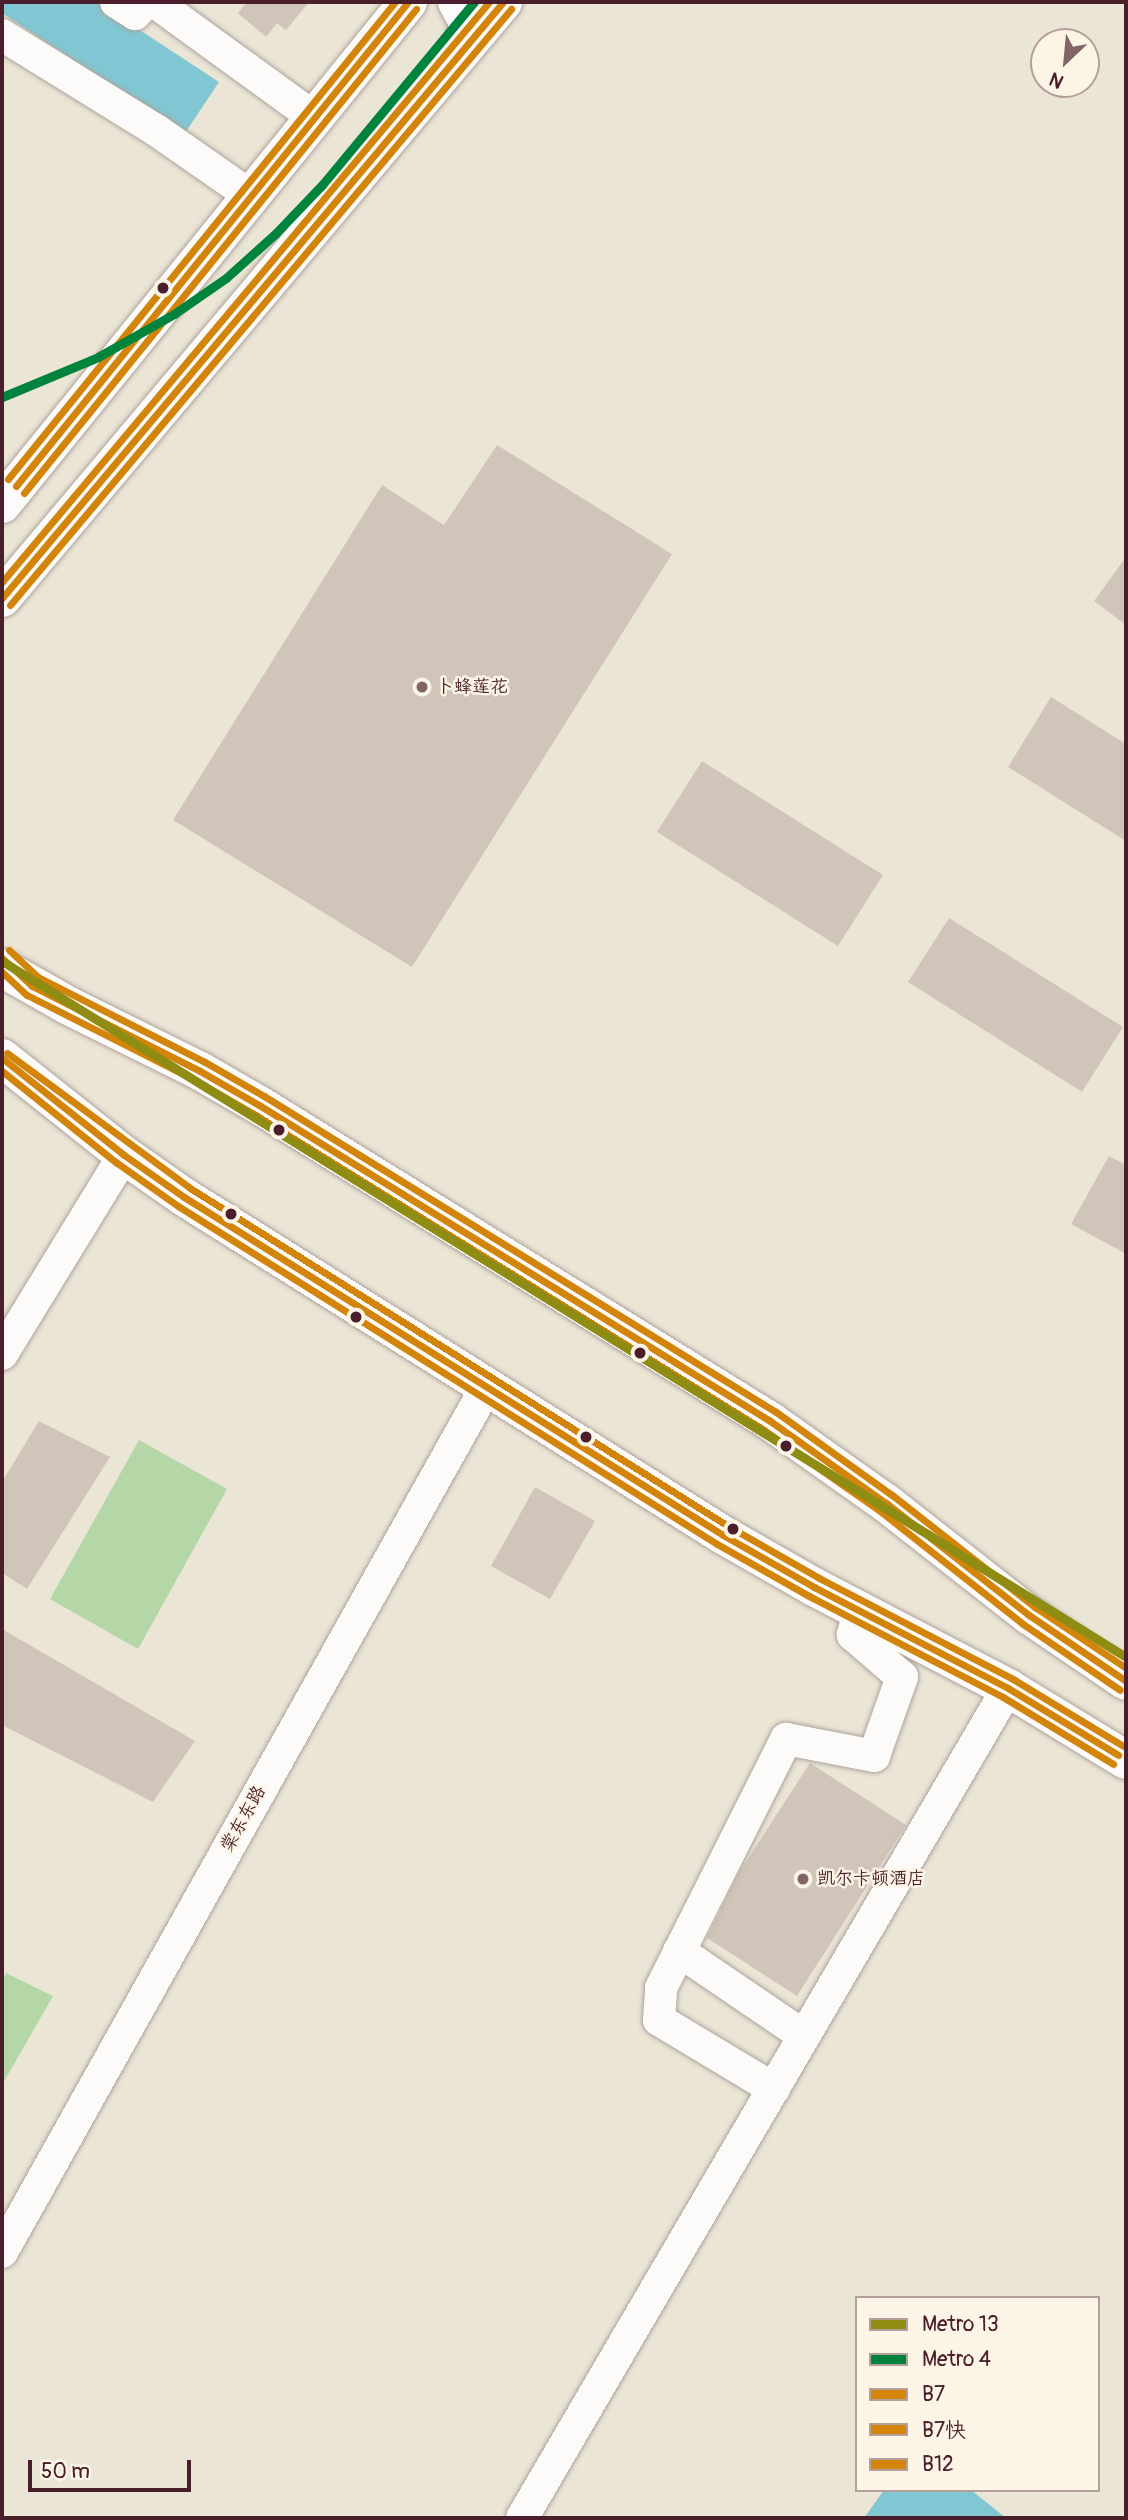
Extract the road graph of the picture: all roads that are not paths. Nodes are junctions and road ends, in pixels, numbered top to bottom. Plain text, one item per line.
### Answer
1 (116, 2) edge
2 (146, 2) edge
3 (155, 2) edge
4 (408, 2) edge
5 (457, 2) edge
6 (503, 2) edge
7 (2, 35) edge
8 (465, 47) junction
9 (301, 108) dead end
10 (238, 187) dead end
11 (2, 504) edge
12 (2, 598) edge
13 (2, 958) edge
14 (17, 977) edge
15 (7, 1064) edge
16 (124, 1155) junction
17 (2, 1354) edge
18 (487, 1386) junction
19 (859, 1609) junction
20 (1126, 1681) edge
21 (1008, 1688) junction
22 (1126, 1760) edge
23 (679, 1951) junction
24 (804, 2036) junction
25 (774, 2089) junction
26 (2, 2252) edge
27 (522, 2518) edge

1 - 2 street
3 - 9 street
4 - 11 main road
5 - 8 main road
6 - 8 main road
7 - 10 street
8 - 12 main road
13 - 14 main road
14 - 20 main road
15 - 16 main road
16 - 17 street
16 - 18 main road
18 - 19 main road
18 - 26 street, 棠东东路
19 - 21 main road
19 - 23 street
21 - 22 main road
21 - 24 street
23 - 24 street
23 - 25 street
24 - 25 street
25 - 27 street

